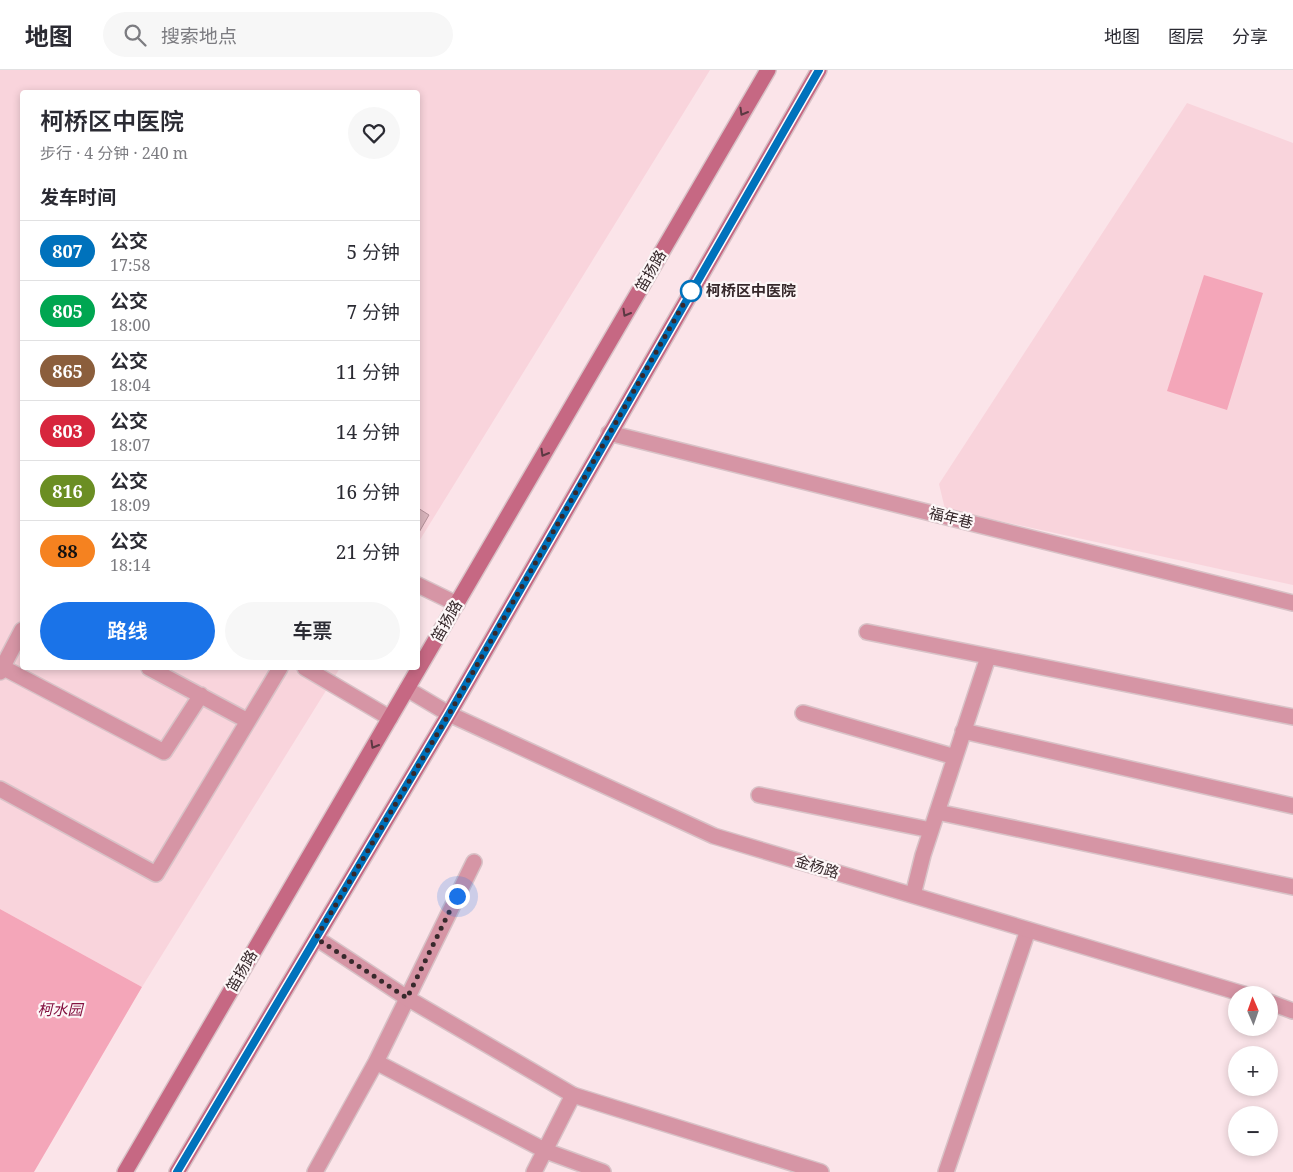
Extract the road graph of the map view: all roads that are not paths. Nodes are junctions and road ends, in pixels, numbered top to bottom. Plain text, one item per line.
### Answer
1 (768, 70) edge
2 (819, 70) edge
3 (609, 433) junction
4 (420, 585) edge
5 (1293, 603) edge
6 (457, 604) junction
7 (867, 632) dead end
8 (20, 634) edge
9 (988, 657) junction
10 (420, 667) edge
11 (1, 670) edge
12 (153, 670) edge
13 (279, 670) edge
14 (308, 670) edge
15 (418, 670) edge
16 (407, 689) junction
17 (201, 695) junction
18 (803, 713) dead end
19 (449, 714) junction
20 (390, 718) junction
21 (1293, 718) edge
22 (248, 721) junction
23 (963, 731) junction
24 (955, 757) junction
25 (0, 789) edge
26 (758, 795) dead end
27 (1293, 806) edge
28 (937, 812) junction
29 (931, 830) junction
30 (474, 862) dead end
31 (1293, 887) edge
32 (913, 895) junction
33 (1028, 930) junction
34 (316, 938) junction
35 (1228, 989) edge
36 (407, 998) junction
37 (1278, 1005) edge
38 (1293, 1011) edge
39 (376, 1062) junction
40 (573, 1095) junction
41 (546, 1151) junction
42 (125, 1172) edge
43 (177, 1172) edge
44 (315, 1172) edge
45 (534, 1172) edge
46 (603, 1172) edge
47 (821, 1172) edge
48 (946, 1172) edge

1 -> 6 street, 笛扬路
2 - 3 street
3 - 5 street, 福年巷
3 - 19 street
4 - 6 street
6 - 10 street, 笛扬路
7 - 9 street
8 - 11 street
9 - 21 street
9 - 23 street
11 - 17 street
12 - 17 street
13 - 22 street
14 - 20 street
15 - 16 street, 笛扬路
16 - 19 street, 金杨路
16 - 20 street, 笛扬路
17 - 22 street
18 - 24 street
19 - 32 street, 金杨路
19 - 34 street
20 -> 42 street, 笛扬路
22 - 25 street
23 - 24 street
23 - 27 street
24 - 28 street
26 - 29 street
28 - 29 street
28 - 31 street
29 - 32 street
30 - 36 street
32 - 33 street, 金杨路
33 - 35 street, 金杨路
33 - 48 street
34 - 36 street
34 - 43 street
36 - 39 street
36 - 40 street
37 - 38 street
39 - 41 street
39 - 44 street
40 - 41 street
40 - 47 street
41 - 45 street
41 - 46 street

